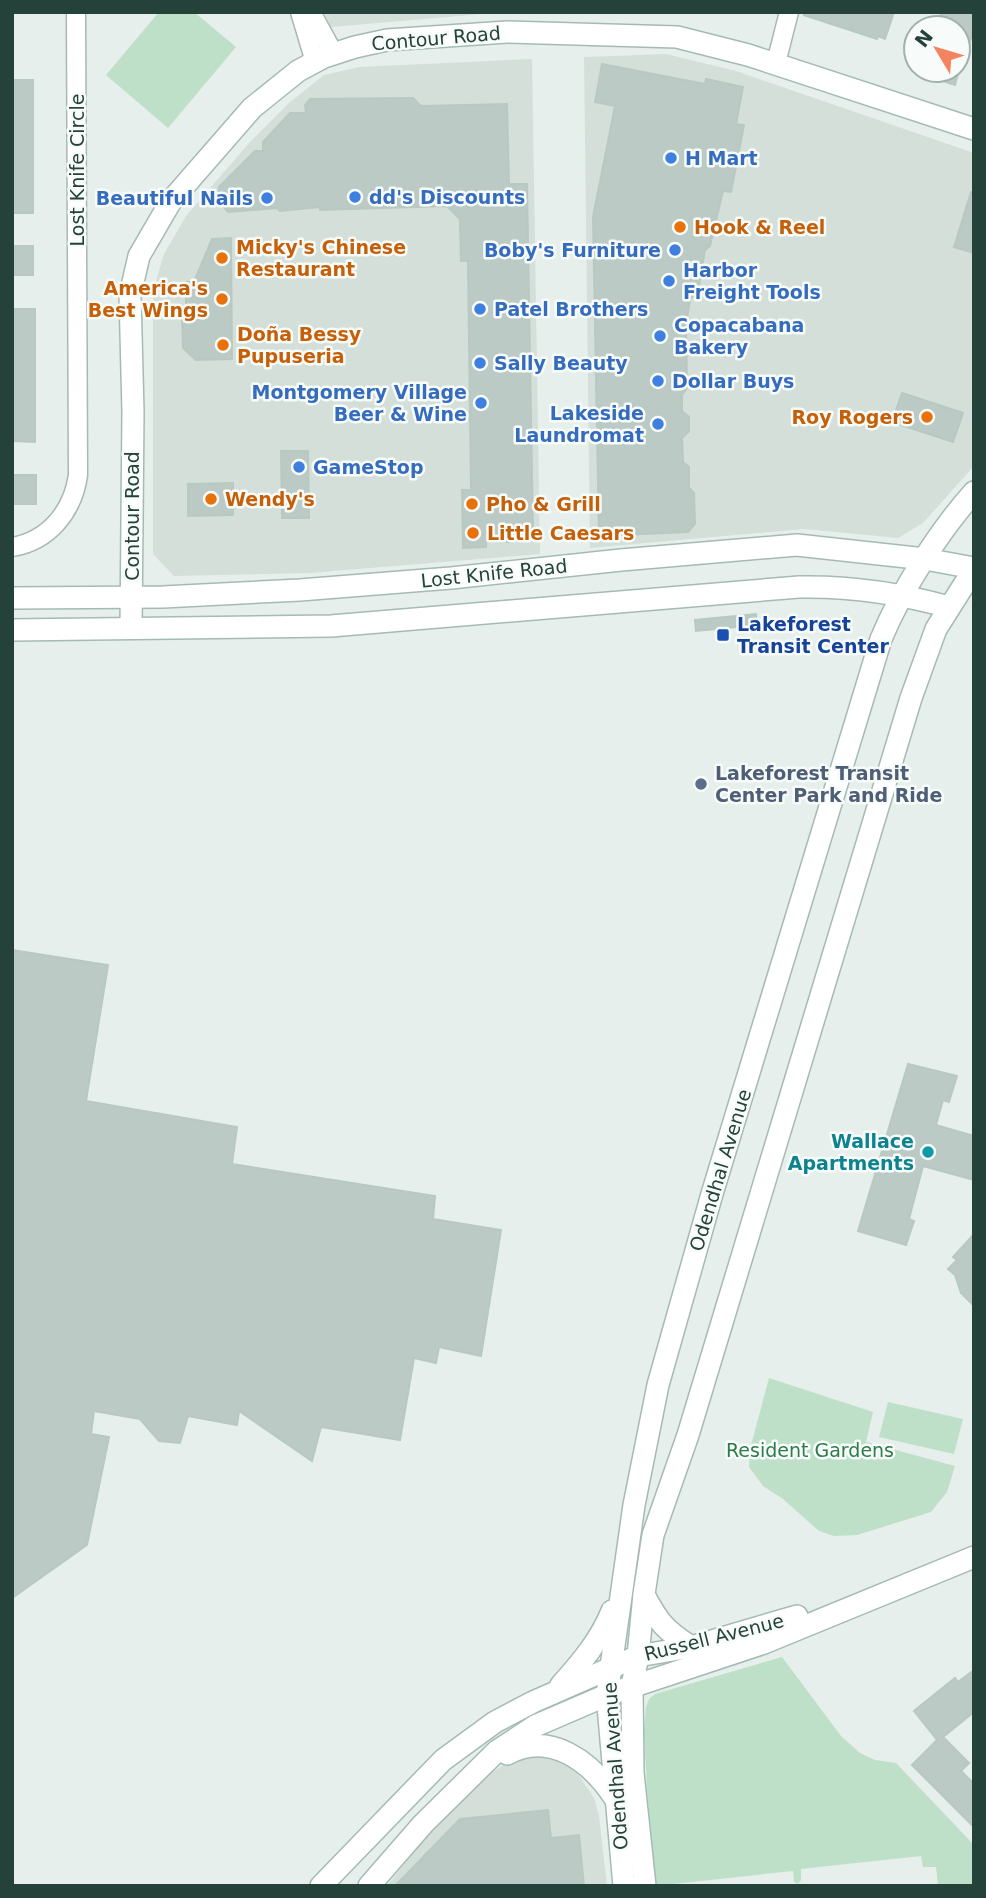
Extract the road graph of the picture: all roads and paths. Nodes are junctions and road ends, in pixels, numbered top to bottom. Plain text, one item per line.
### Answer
1 (76, 12) edge
2 (300, 12) edge
3 (311, 12) edge
4 (789, 12) edge
5 (325, 58) junction
6 (776, 63) junction
7 (974, 129) edge
8 (974, 492) edge
9 (12, 547) edge
10 (925, 559) junction
11 (974, 568) edge
12 (903, 594) junction
13 (12, 598) edge
14 (131, 598) junction
15 (949, 607) junction
16 (131, 628) junction
17 (12, 630) edge
18 (974, 1557) edge
19 (929, 1575) junction
20 (624, 1580) junction
21 (644, 1594) junction
22 (691, 1647) junction
23 (638, 1656) junction
24 (610, 1667) junction
25 (632, 1686) junction
26 (553, 1692) junction
27 (607, 1695) junction
28 (472, 1774) junction
29 (615, 1797) junction
30 (321, 1886) edge
31 (369, 1886) edge
32 (624, 1886) edge
33 (645, 1886) edge

1 - 9 street, Lost Knife Circle
2 - 5 street
3 - 5 street
4 - 6 street
5 - 6 street, Contour Road
5 - 14 street, Contour Road
6 - 7 street, Contour Road
8 - 10 street, Odendhal Avenue
10 - 11 street, Lost Knife Road
10 - 12 street, Odendhal Avenue
10 - 14 street, Lost Knife Road
11 - 15 street, Odendhal Avenue
12 - 15 street, Lost Knife Road
12 - 16 street, Lost Knife Road
12 - 20 street, Odendhal Avenue
13 - 14 street, Lost Knife Road
14 - 16 street, Contour Road
15 - 21 street, Odendhal Avenue
16 - 17 street, Lost Knife Road
18 - 19 street, Russell Avenue
19 - 22 street, Russell Avenue
19 - 25 street, Russell Avenue
20 - 24 street, Odendhal Avenue
20 - 26 street
21 - 22 street
21 - 23 street, Odendhal Avenue
22 - 23 street, Russell Avenue
23 - 24 street, Russell Avenue
23 - 25 street, Odendhal Avenue
24 - 26 street, Russell Avenue
24 - 27 street, Odendhal Avenue
25 - 27 street, Russell Avenue
25 - 33 street, Odendhal Avenue
26 - 30 street, Russell Avenue
27 - 28 street, Russell Avenue
27 - 29 street, Odendhal Avenue
28 - 29 street
28 - 31 street, Russell Avenue
29 - 32 street, Odendhal Avenue

